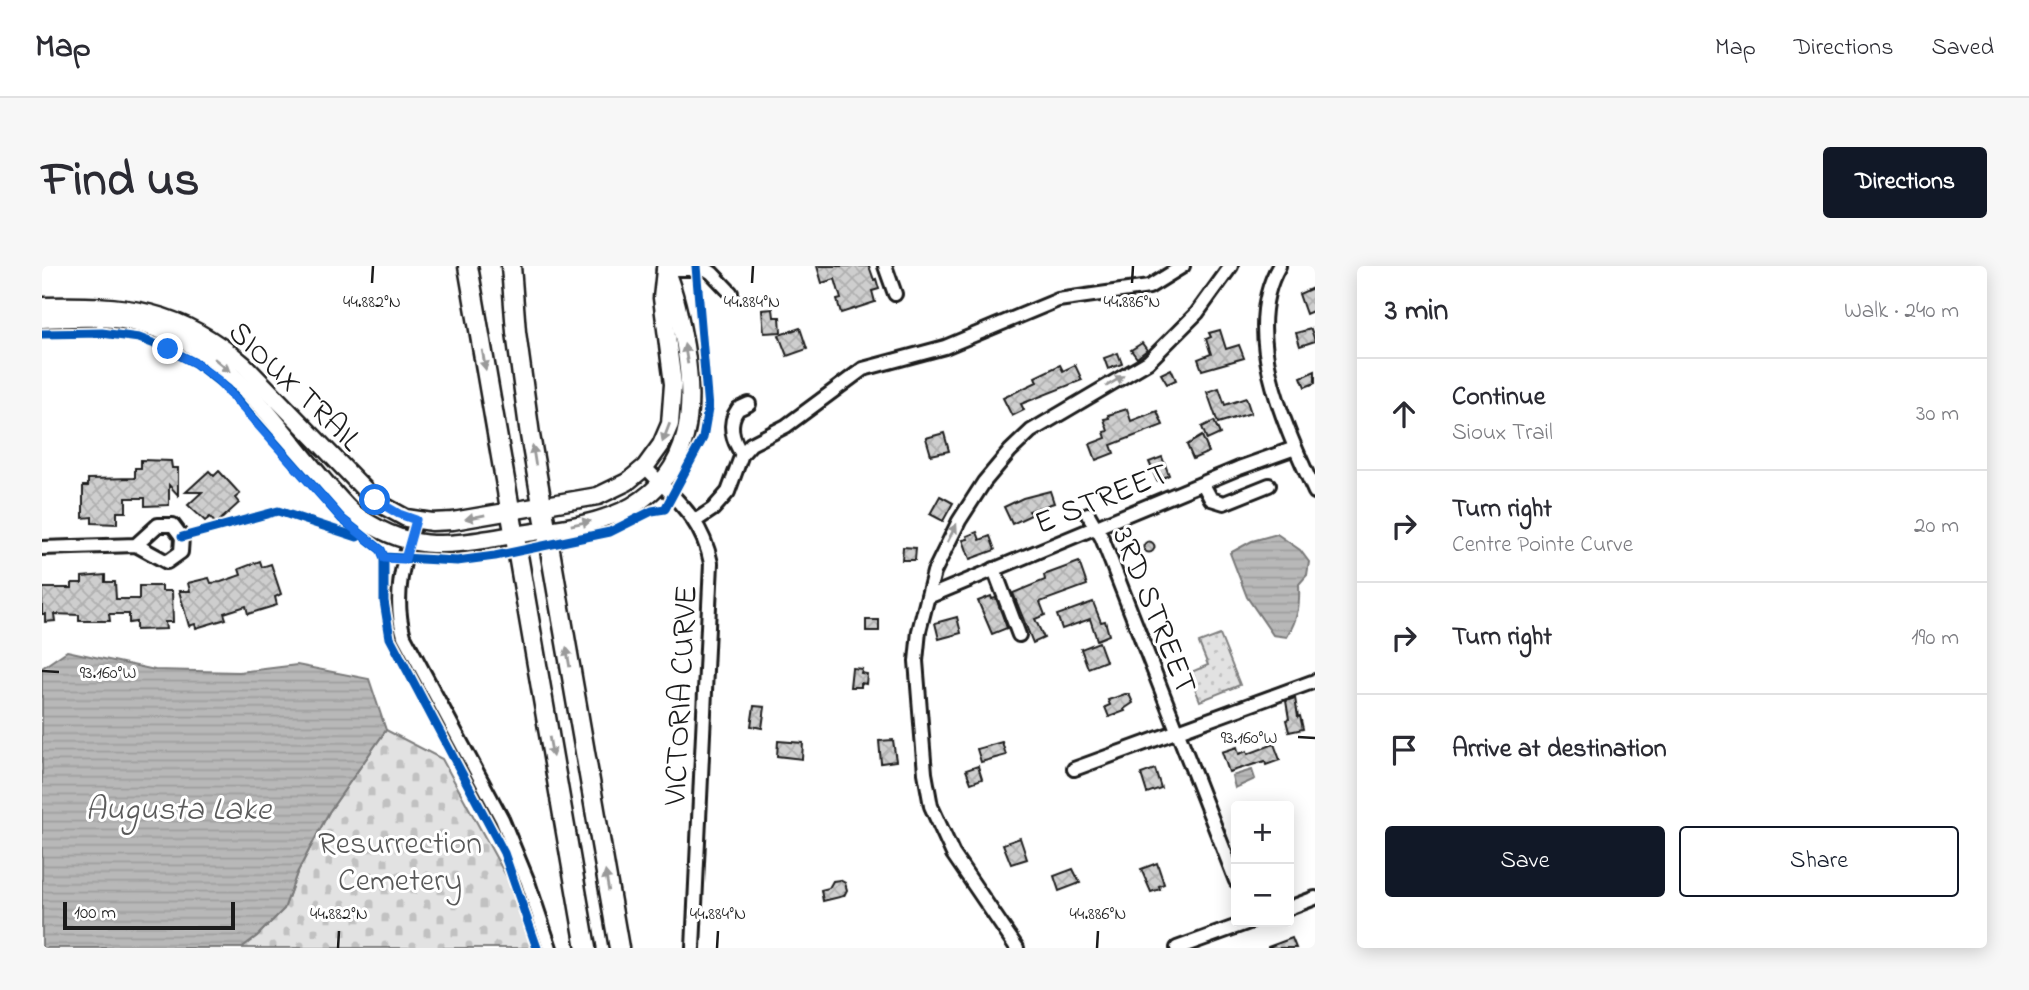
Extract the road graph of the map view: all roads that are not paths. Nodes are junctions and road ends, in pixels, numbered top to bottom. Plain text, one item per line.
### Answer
1 (468, 266) edge
2 (511, 266) edge
3 (885, 266) edge
4 (1183, 266) edge
5 (1231, 266) edge
6 (1279, 266) edge
7 (665, 268) edge
8 (731, 293) dead end
9 (895, 294) dead end
10 (42, 306) edge
11 (42, 319) edge
12 (749, 404) dead end
13 (1295, 447) junction
14 (742, 454) junction
15 (645, 467) junction
16 (660, 483) junction
17 (1203, 484) junction
18 (1269, 485) dead end
19 (1315, 492) edge
20 (542, 506) junction
21 (509, 510) junction
22 (1088, 514) dead end
23 (416, 520) junction
24 (695, 521) junction
25 (1096, 527) junction
26 (546, 530) junction
27 (514, 535) junction
28 (410, 541) junction
29 (136, 545) dead end
30 (42, 548) edge
31 (995, 569) junction
32 (928, 597) junction
33 (1019, 635) dead end
34 (1315, 681) edge
35 (1177, 733) junction
36 (1074, 769) dead end
37 (1231, 868) edge
38 (1315, 898) edge
39 (1294, 906) edge
40 (1235, 927) edge
41 (550, 948) edge
42 (586, 948) edge
43 (619, 948) edge
44 (693, 948) edge
45 (1017, 948) edge
46 (1177, 948) edge

1 -> 21 highway
20 -> 2 highway
3 - 9 street
4 - 14 street
32 -> 5 street
6 - 13 street
7 - 8 street
7 -> 15 main road
16 -> 7 main road, SIOUX TRAIL
10 - 23 main road, SIOUX TRAIL
11 -> 28 main road, SIOUX TRAIL
12 - 14 street
13 - 17 street, E STREET
13 - 19 street
14 - 24 street
15 - 16 street, VICTORIA CURVE
15 - 20 main road, SIOUX TRAIL
16 - 24 street, VICTORIA CURVE
26 -> 16 main road, SIOUX TRAIL
17 - 18 street
17 - 25 street, E STREET
20 - 21 main road, SIOUX TRAIL
20 - 26 highway
21 -> 23 main road, SIOUX TRAIL
21 - 27 highway
22 - 25 street, 3RD STREET
23 - 28 street
24 - 44 street, VICTORIA CURVE
25 - 31 street, E STREET
25 - 35 street, 3RD STREET
26 - 27 main road, SIOUX TRAIL
43 -> 26 highway
27 - 28 main road, SIOUX TRAIL
27 -> 42 highway
28 - 41 street
29 - 30 street
31 - 32 street, E STREET
31 - 33 street
32 - 45 street
34 - 35 street
35 - 36 street
35 - 37 street, 3RD STREET
38 - 39 street
40 - 46 street

